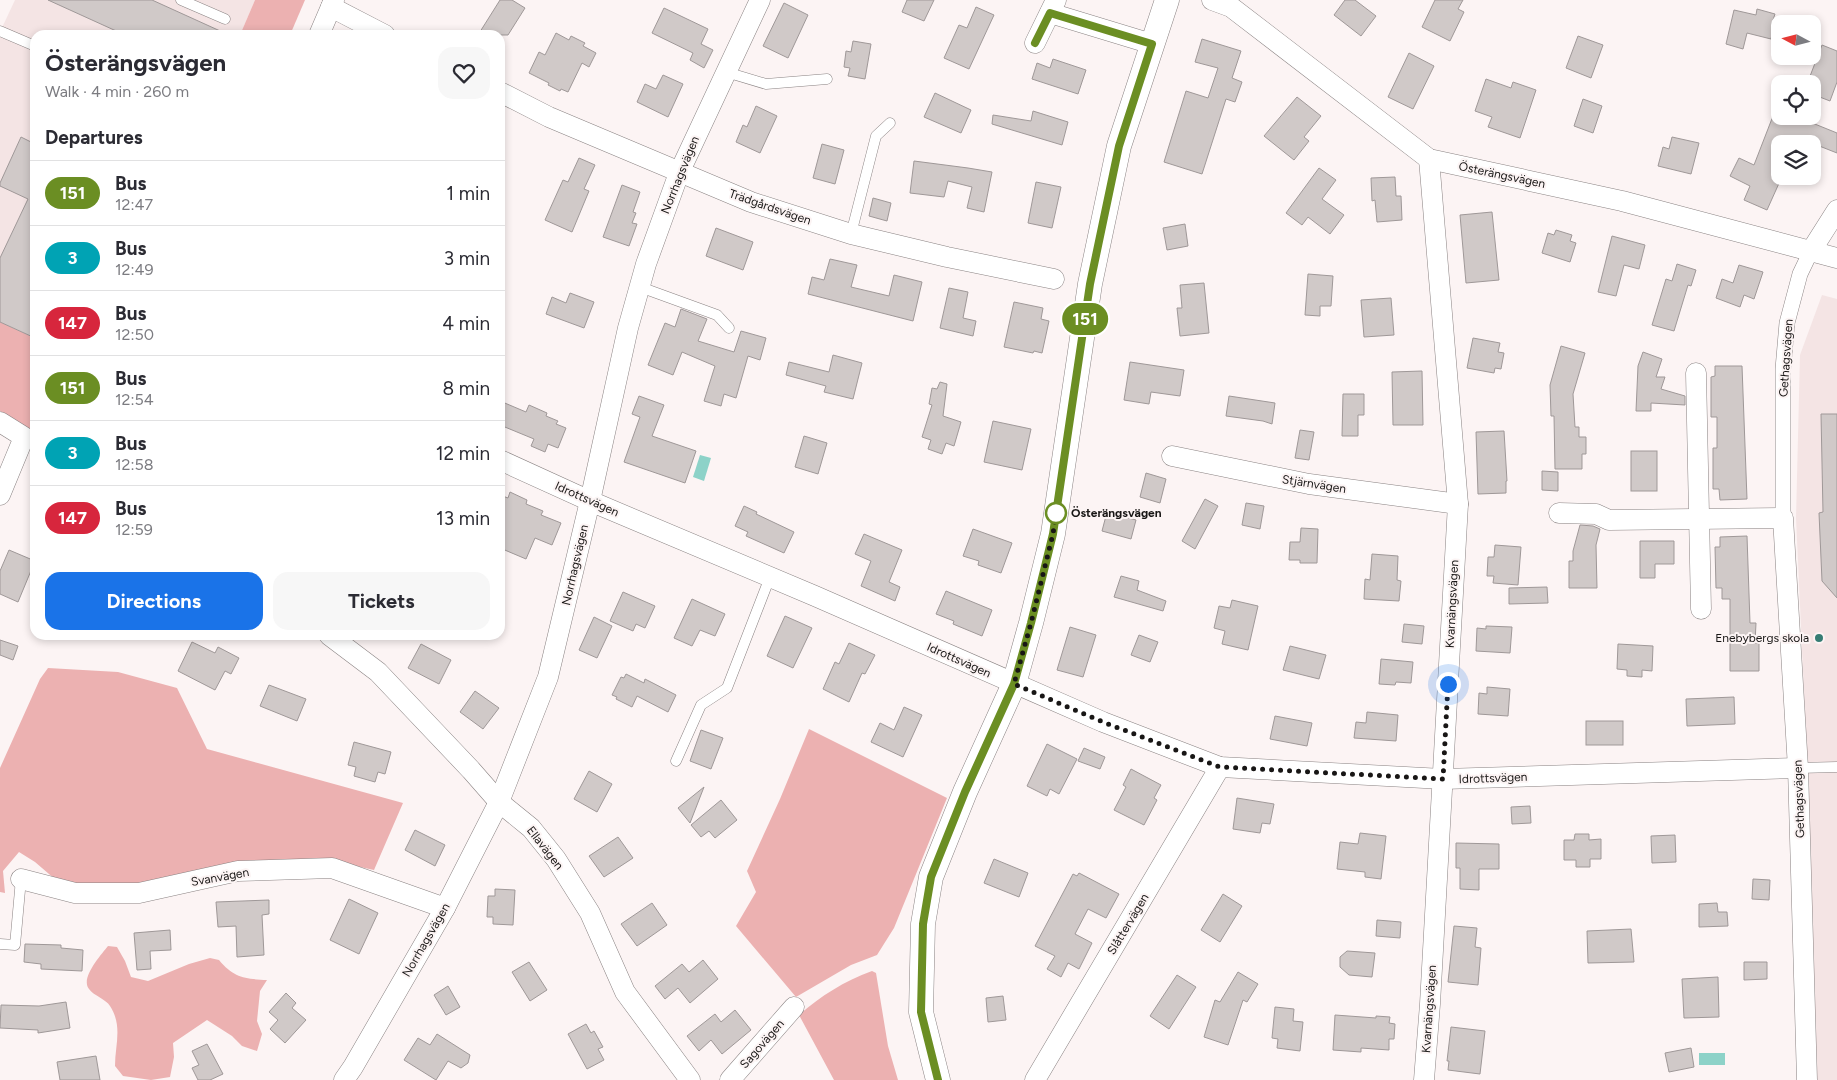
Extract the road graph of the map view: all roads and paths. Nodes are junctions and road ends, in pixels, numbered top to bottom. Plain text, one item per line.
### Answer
1 (181, 0) edge
2 (760, 0) edge
3 (1167, 0) edge
4 (1212, 0) edge
5 (333, 3) edge
6 (1053, 7) edge
7 (225, 19) dead end
8 (321, 30) edge
9 (377, 30) edge
10 (0, 31) edge
11 (1035, 43) dead end
12 (30, 44) edge
13 (1152, 44) junction
14 (726, 72) junction
15 (827, 79) dead end
16 (505, 95) edge
17 (890, 123) dead end
18 (1430, 159) junction
19 (679, 173) junction
20 (1837, 210) edge
21 (851, 234) junction
22 (1811, 251) junction
23 (1837, 258) edge
24 (1054, 279) dead end
25 (640, 287) junction
26 (729, 328) dead end
27 (1696, 373) dead end
28 (0, 422) edge
29 (1172, 456) dead end
30 (505, 462) edge
31 (0, 495) edge
32 (590, 501) junction
33 (1458, 504) junction
34 (1559, 513) dead end
35 (1783, 518) junction
36 (1699, 519) junction
37 (770, 577) junction
38 (1701, 609) dead end
39 (336, 640) edge
40 (1014, 684) junction
41 (676, 761) dead end
42 (1220, 767) junction
43 (1837, 767) edge
44 (1798, 768) junction
45 (1443, 779) junction
46 (499, 802) junction
47 (21, 879) joint
48 (446, 908) junction
49 (0, 944) edge
50 (794, 1007) dead end
51 (344, 1080) edge
52 (690, 1080) edge
53 (730, 1080) edge
54 (938, 1080) edge
55 (1035, 1080) edge
56 (1424, 1080) edge
57 (1807, 1080) edge

1 - 7 lane
2 - 14 street, Norrhagsvägen
3 - 13 street
4 - 18 street, Österängsvägen
5 - 8 street
5 - 9 street
6 - 11 street
6 - 13 street
10 - 12 lane
13 - 40 street
14 - 15 lane
14 - 19 street, Norrhagsvägen
16 - 19 street, Trädgårdsvägen
17 - 21 lane
18 - 22 street, Österängsvägen
18 - 33 street, Kvarnängsvägen
19 - 21 street, Trädgårdsvägen
19 - 25 street, Norrhagsvägen
20 - 22 street, Gethagsvägen
21 - 24 street, Trädgårdsvägen
22 - 23 street, Österängsvägen
22 - 35 street, Gethagsvägen
25 - 26 lane
25 - 32 street, Norrhagsvägen
27 - 36 street
28 - 31 street
29 - 33 street, Stjärnvägen
30 - 32 street, Idrottsvägen
32 - 37 street, Idrottsvägen
32 - 46 street, Norrhagsvägen
33 - 45 street, Kvarnängsvägen
34 - 36 street
35 - 36 street
35 - 44 street, Gethagsvägen
36 - 38 street
37 - 40 street, Idrottsvägen
37 - 41 lane
39 - 46 street, Ellavägen
40 - 42 street, Idrottsvägen
40 - 54 street
42 - 45 street, Idrottsvägen
42 - 55 street, Slåttervägen
43 - 44 lane
44 - 45 street, Idrottsvägen
44 - 57 street, Gethagsvägen
45 - 56 street, Kvarnängsvägen
46 - 48 street, Norrhagsvägen
46 - 52 street, Ellavägen
47 - 48 street, Svanvägen
47 - 49 lane
48 - 51 street, Norrhagsvägen
50 - 53 street, Sagovägen

